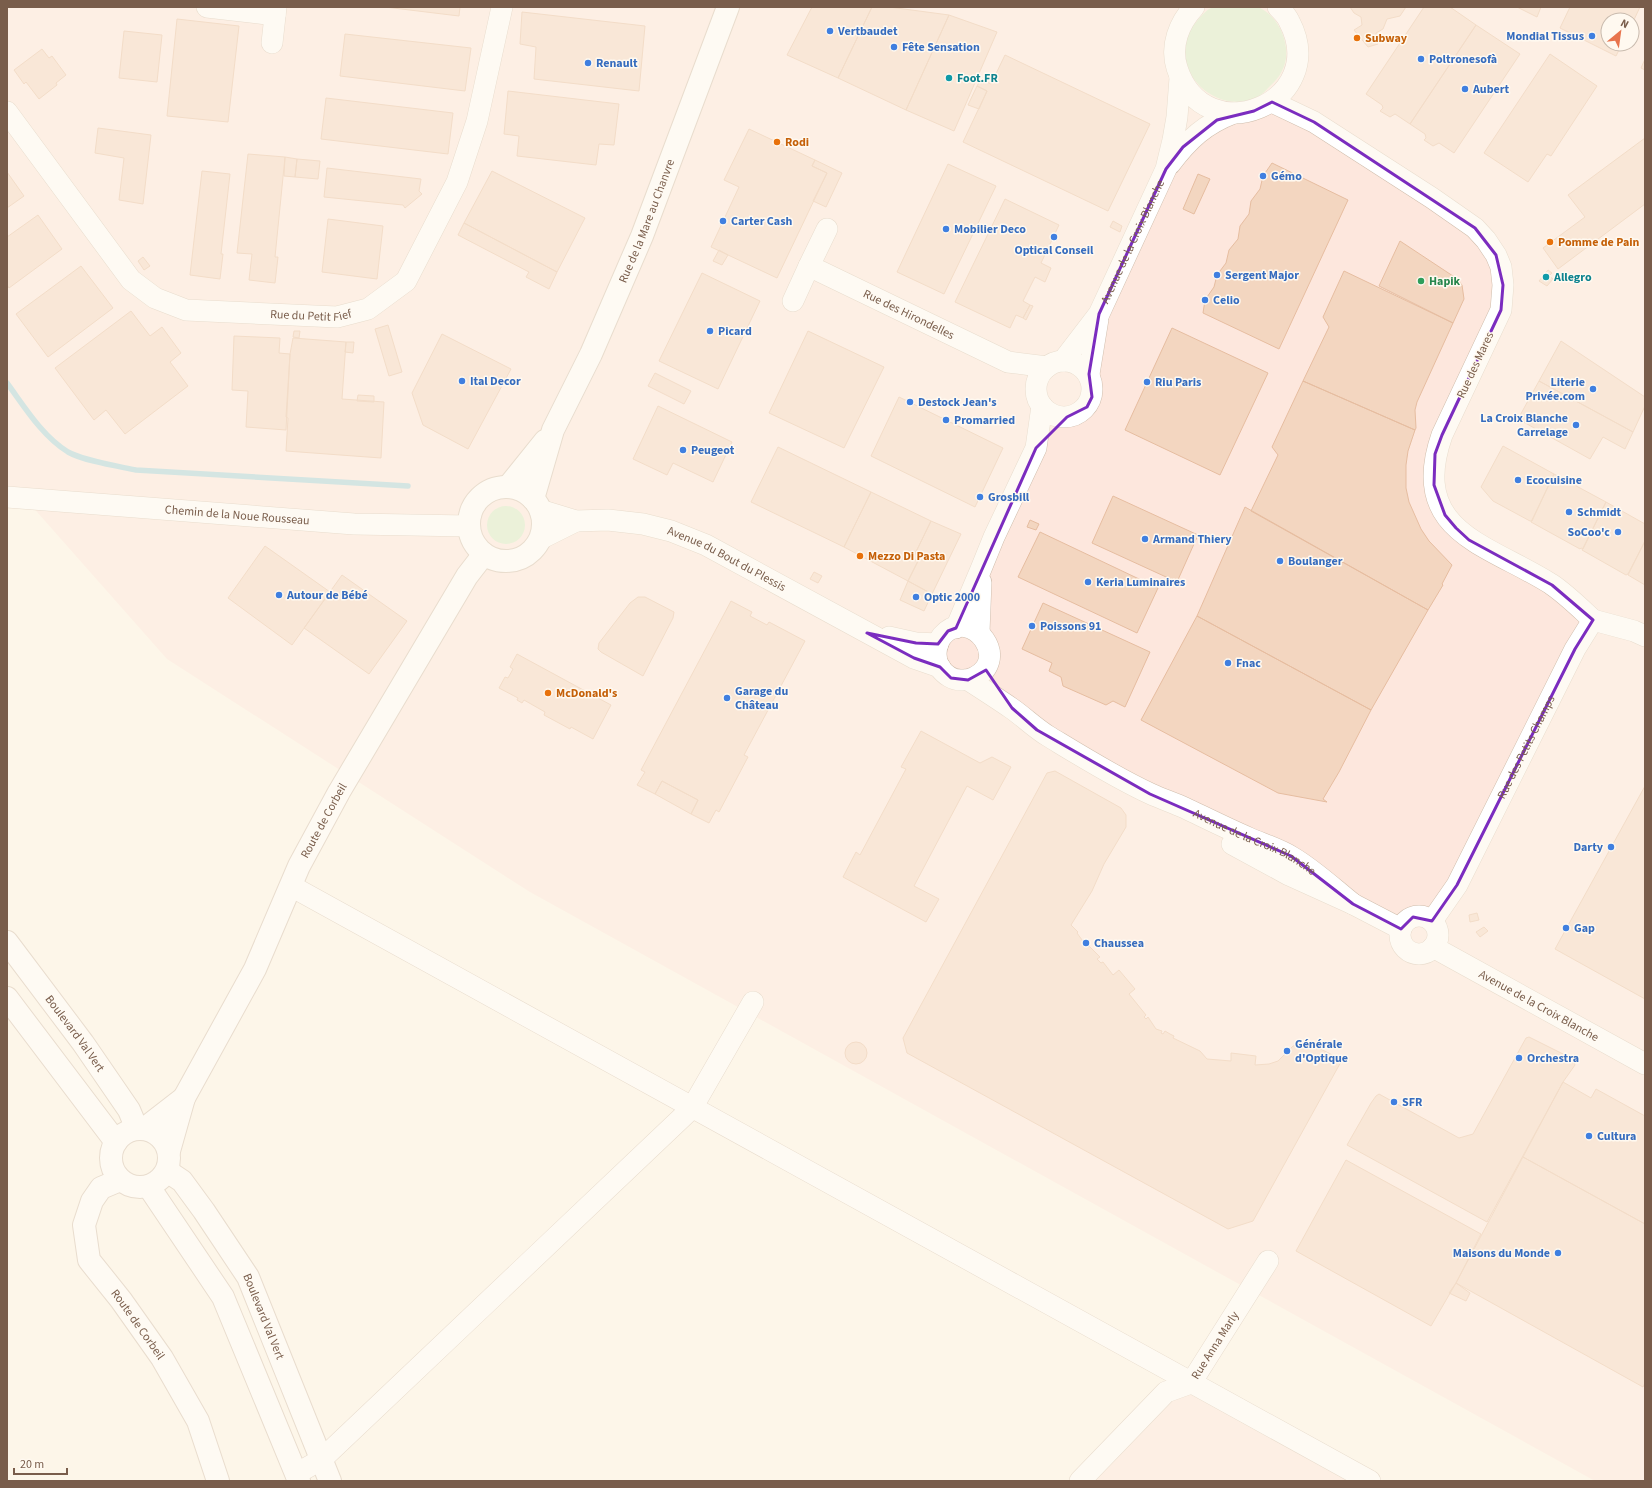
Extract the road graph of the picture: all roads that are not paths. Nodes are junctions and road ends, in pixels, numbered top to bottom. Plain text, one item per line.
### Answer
1 (207, 7) edge
2 (502, 7) edge
3 (728, 7) edge
4 (1194, 7) edge
5 (276, 11) edge
6 (1286, 11) edge
7 (272, 43) dead end
8 (1180, 78) junction
9 (1289, 83) junction
10 (1272, 102) junction
11 (7, 112) edge
12 (1234, 113) junction
13 (1314, 122) junction
14 (1166, 169) junction
15 (827, 229) dead end
16 (809, 266) junction
17 (793, 301) dead end
18 (1099, 314) junction
19 (1008, 362) junction
20 (1055, 364) junction
21 (1089, 374) junction
22 (1039, 398) junction
23 (1067, 417) junction
24 (553, 430) junction
25 (1036, 448) junction
26 (508, 487) junction
27 (7, 497) edge
28 (537, 504) junction
29 (576, 521) junction
30 (468, 526) junction
31 (540, 539) junction
32 (484, 554) junction
33 (981, 569) junction
34 (1593, 620) junction
35 (956, 628) junction
36 (979, 632) junction
37 (867, 633) junction
38 (1645, 636) edge
39 (938, 644) junction
40 (940, 667) junction
41 (985, 669) junction
42 (968, 680) junction
43 (1012, 708) junction
44 (291, 886) junction
45 (1432, 921) junction
46 (1401, 929) junction
47 (7, 942) edge
48 (1433, 947) junction
49 (7, 998) edge
50 (753, 1002) dead end
51 (1645, 1064) edge
52 (184, 1098) junction
53 (692, 1108) junction
54 (140, 1129) junction
55 (116, 1142) junction
56 (168, 1161) junction
57 (120, 1180) junction
58 (149, 1187) junction
59 (1268, 1261) dead end
60 (1191, 1384) junction
61 (322, 1459) junction
62 (298, 1478) edge
63 (218, 1481) edge
64 (330, 1481) edge
65 (1080, 1481) edge
66 (1370, 1481) edge

1 - 5 street
2 - 11 street, Rue du Petit Fief
3 - 24 street, Rue de la Mare au Chanvre
4 - 8 street
5 - 7 street
6 - 9 street
8 - 12 street
8 - 14 street, Avenue de la Croix Blanche
9 - 10 street
9 - 13 street, Rue des Mares
10 - 12 street
10 - 13 street, Rue des Mares
12 - 14 street, Avenue de la Croix Blanche
13 - 34 street, Rue des Mares
14 - 18 street, Avenue de la Croix Blanche
15 - 16 street
16 - 17 street
16 - 19 street, Rue des Hirondelles
18 - 20 street, Avenue de la Croix Blanche
18 - 21 street, Avenue de la Croix Blanche
19 - 20 street, Rue des Hirondelles
19 - 22 street, Rue des Hirondelles
20 - 21 street
20 - 22 street
21 - 23 street
22 - 23 street
22 - 25 street
23 - 25 street
24 - 26 street, Rue de la Mare au Chanvre
24 - 28 street, Rue de la Mare au Chanvre
25 - 33 street
26 - 28 street
26 - 30 street
27 - 30 street, Chemin de la Noue Rousseau
28 - 29 street, Avenue du Bout du Plessis
28 - 31 street
29 - 31 street, Avenue du Bout du Plessis
29 - 37 street, Avenue du Bout du Plessis
30 - 32 street
31 - 32 street
32 - 44 street, Route de Corbeil
33 - 35 street
33 - 36 street
34 - 38 street
34 - 45 street, Rue des Petits Champs
35 - 36 street
35 - 39 street
36 - 41 street
37 - 39 street, Avenue du Bout du Plessis
37 - 40 street, Avenue du Bout du Plessis
39 - 40 street
40 - 42 street, Avenue de la Croix Blanche
41 - 42 street
41 - 43 street, Avenue de la Croix Blanche
42 - 43 street, Avenue de la Croix Blanche
43 - 46 street, Avenue de la Croix Blanche
44 - 52 street, Route de Corbeil
44 - 53 street
45 - 46 street
45 - 48 street
46 - 48 street
47 - 54 street, Boulevard Val Vert
48 - 51 street, Avenue de la Croix Blanche
49 - 55 street
50 - 53 street
52 - 54 street, Route de Corbeil
52 - 56 street, Route de Corbeil
53 - 60 street
53 - 61 street
54 - 55 street
54 - 56 street
55 - 57 street
56 - 58 street
56 - 61 street, Boulevard Val Vert
57 - 58 street
57 - 63 street, Route de Corbeil
58 - 62 street
59 - 60 street, Rue Anna Marly
60 - 65 street, Rue Anna Marly
60 - 66 street
61 - 62 street
61 - 64 street, Boulevard Val Vert

